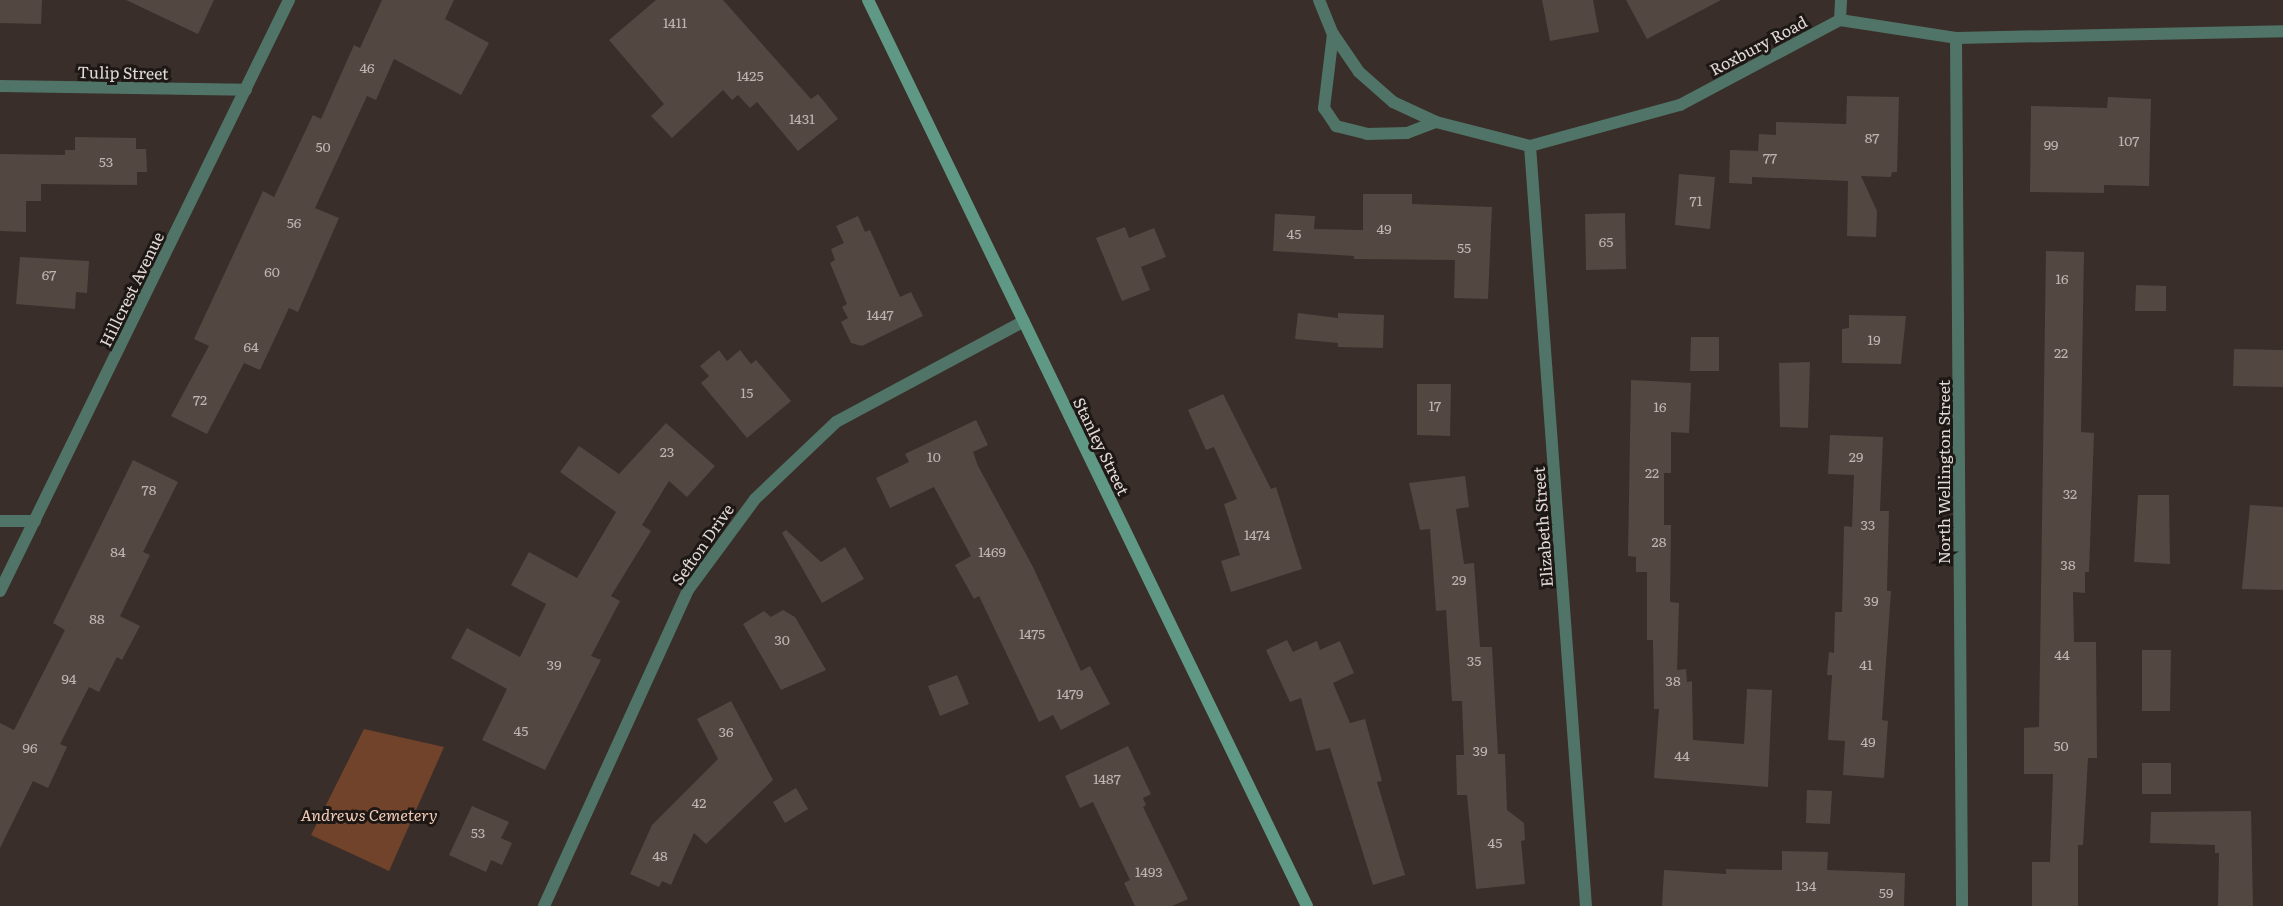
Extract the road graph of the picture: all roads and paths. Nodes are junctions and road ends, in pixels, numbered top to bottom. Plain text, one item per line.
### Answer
1 (289, 0) edge
2 (868, 0) edge
3 (1319, 0) edge
4 (1841, 0) edge
5 (1840, 20) junction
6 (2283, 31) edge
7 (1333, 34) junction
8 (1956, 38) junction
9 (0, 86) edge
10 (246, 90) junction
11 (1436, 122) junction
12 (1530, 146) junction
13 (1024, 321) junction
14 (0, 521) edge
15 (35, 521) junction
16 (0, 591) edge
17 (544, 906) edge
18 (1307, 906) edge
19 (1586, 906) edge
20 (1962, 906) edge

1 - 10 street, Hillcrest Avenue
2 - 13 main road, Stanley Street
3 - 7 street, Roxbury Road
4 - 5 street
5 - 8 street
5 - 12 street, Roxbury Road
6 - 8 street
7 - 11 street, Roxbury Road
7 - 11 street, Roxbury Road
8 - 20 street, North Wellington Street
9 - 10 street, Tulip Street
10 - 15 street, Hillcrest Avenue
11 - 12 street, Roxbury Road
12 - 19 street, Elizabeth Street
13 - 17 street, Sefton Drive
13 - 18 main road, Stanley Street
14 - 15 street
15 - 16 street, Hillcrest Avenue

